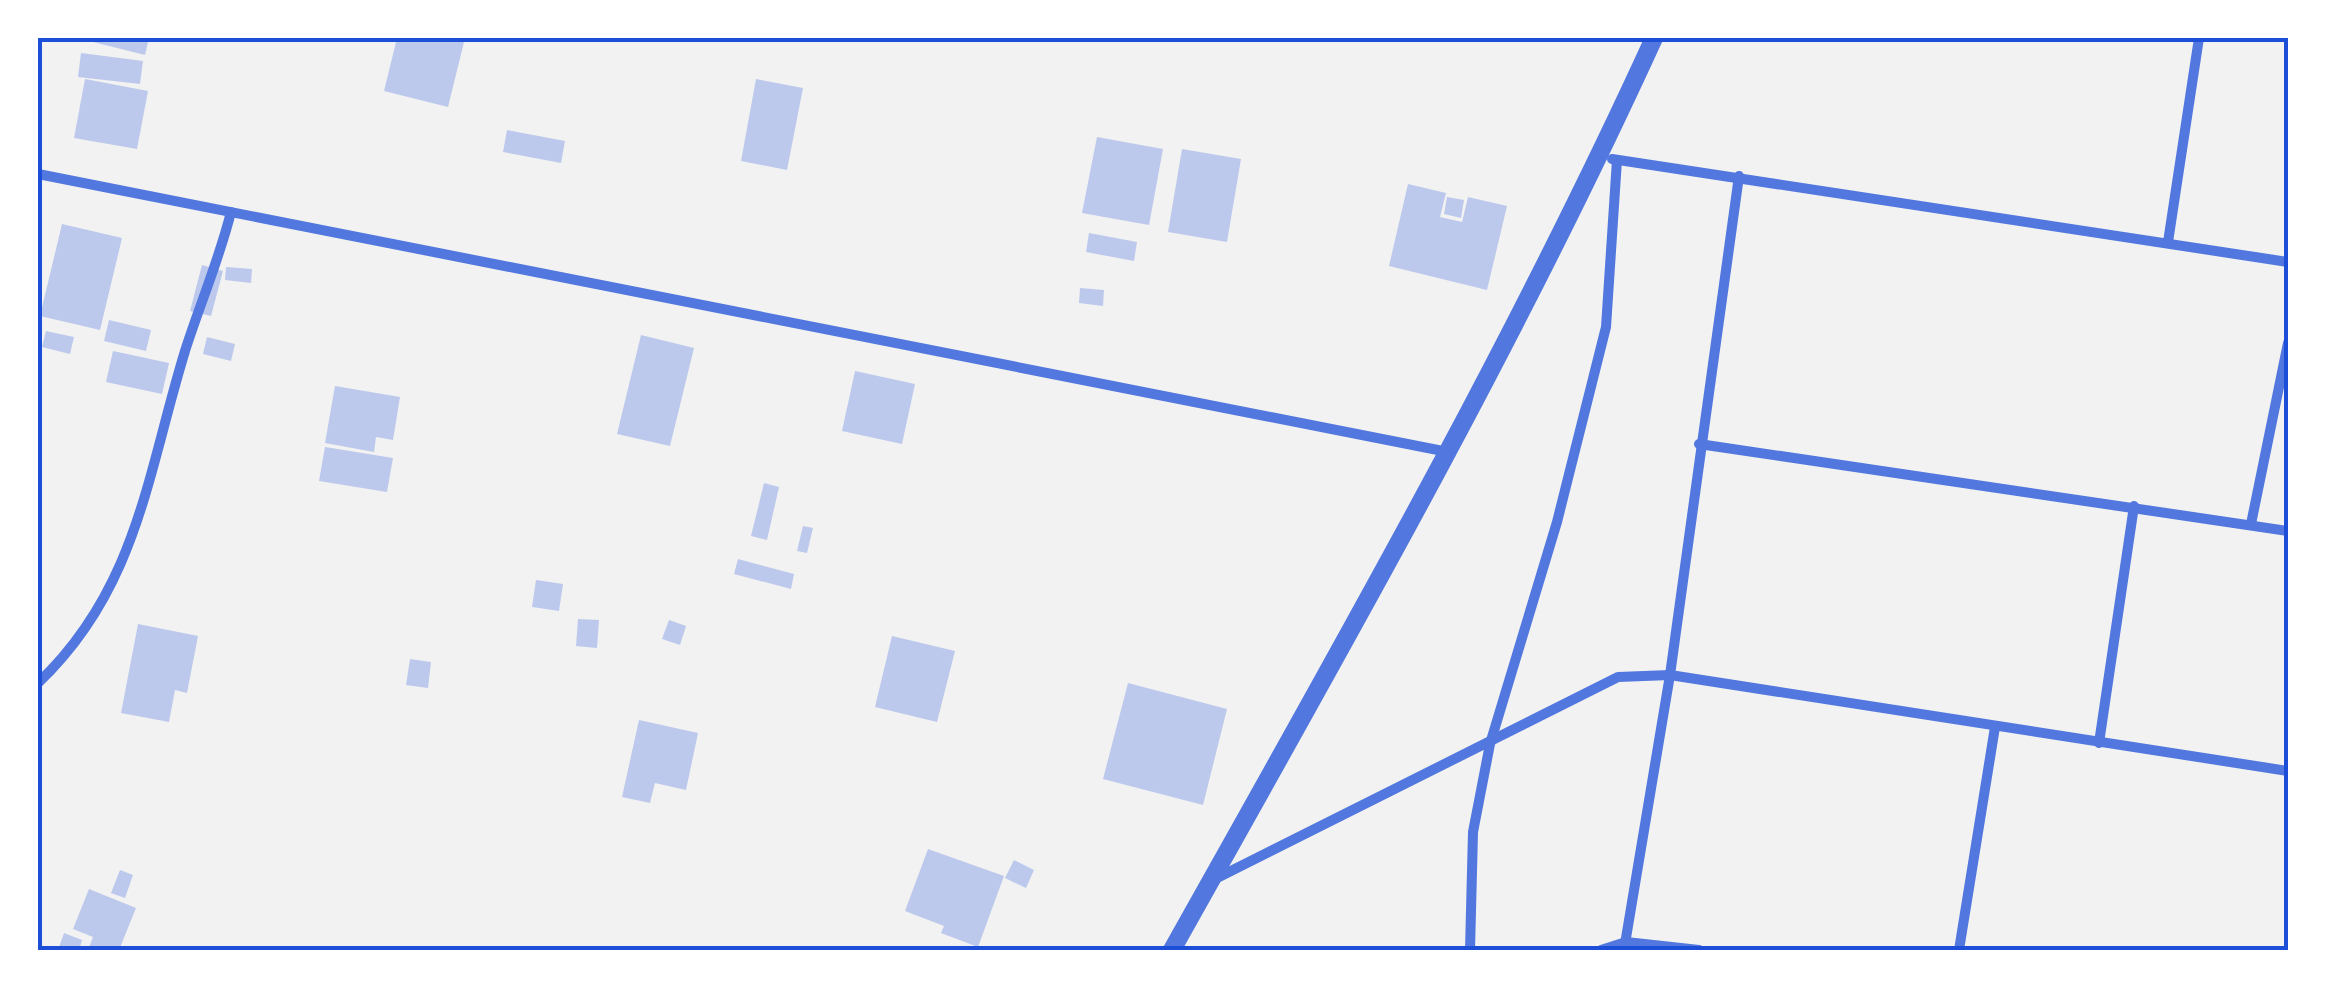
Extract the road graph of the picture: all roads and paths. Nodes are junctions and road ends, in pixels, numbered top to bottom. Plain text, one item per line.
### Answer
1 (1654, 38) edge
2 (2199, 38) edge
3 (1608, 159) junction
4 (38, 174) edge
5 (1739, 176) junction
6 (231, 212) junction
7 (2168, 242) junction
8 (2288, 262) edge
9 (2288, 343) edge
10 (1699, 444) junction
11 (1449, 452) junction
12 (2134, 506) junction
13 (2251, 524) junction
14 (2288, 531) edge
15 (1670, 674) junction
16 (38, 683) edge
17 (1995, 727) junction
18 (2098, 743) junction
19 (1490, 744) junction
20 (2288, 771) edge
21 (1210, 882) junction
22 (1625, 946) edge
23 (1172, 950) edge
24 (1470, 950) edge
25 (1601, 950) edge
26 (1699, 950) edge
27 (1960, 950) edge

1 - 3 street
2 - 7 street
3 - 5 street
3 - 11 street
3 - 19 street
4 - 6 street
5 - 7 street
5 - 10 street
6 - 11 street
6 - 16 street
7 - 8 street
9 - 13 street
10 - 12 street
10 - 15 street
11 - 21 street
12 - 13 street
12 - 18 street
13 - 14 street
15 - 17 street
15 - 19 street
15 - 22 street
17 - 18 street
17 - 27 street
18 - 20 street
19 - 21 street
19 - 24 street
21 - 23 street
22 - 25 street
22 - 26 street

